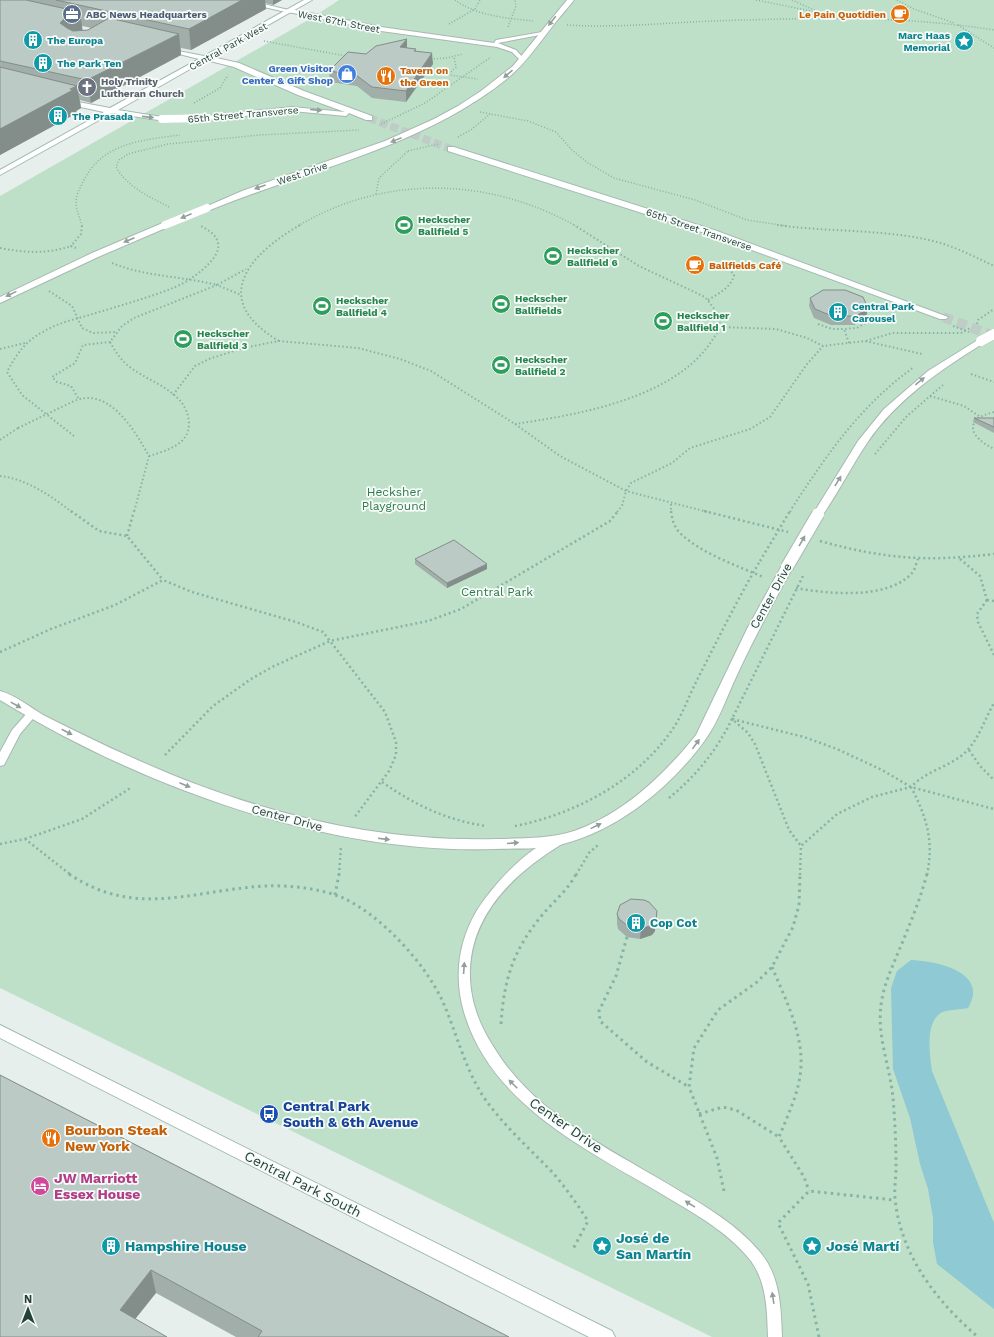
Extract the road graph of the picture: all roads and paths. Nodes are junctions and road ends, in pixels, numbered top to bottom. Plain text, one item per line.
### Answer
1 (237, 0) edge
2 (309, 0) edge
3 (455, 0) edge
4 (480, 0) edge
5 (516, 0) edge
6 (571, 0) edge
7 (756, 0) edge
8 (792, 0) edge
9 (897, 0) edge
10 (474, 9) junction
11 (290, 11) junction
12 (816, 11) junction
13 (512, 18) junction
14 (850, 19) junction
15 (534, 22) dead end
16 (449, 24) dead end
17 (956, 24) junction
18 (576, 26) dead end
19 (507, 29) dead end
20 (994, 30) edge
21 (542, 34) junction
22 (264, 41) dead end
23 (480, 43) junction
24 (157, 47) edge
25 (994, 48) edge
26 (468, 52) dead end
27 (494, 54) dead end
28 (351, 56) edge
29 (454, 57) junction
30 (206, 58) junction
31 (428, 59) edge
32 (522, 60) junction
33 (228, 71) dead end
34 (441, 71) dead end
35 (448, 74) junction
36 (465, 76) junction
37 (482, 80) dead end
38 (57, 99) edge
39 (192, 104) dead end
40 (463, 108) junction
41 (111, 111) junction
42 (377, 125) dead end
43 (349, 126) dead end
44 (366, 133) dead end
45 (187, 134) dead end
46 (451, 149) tunnel mouth
47 (408, 152) dead end
48 (1, 171) edge
49 (376, 194) junction
50 (71, 246) junction
51 (0, 248) edge
52 (95, 255) junction
53 (726, 265) dead end
54 (994, 266) edge
55 (247, 269) junction
56 (217, 285) junction
57 (48, 291) dead end
58 (241, 296) junction
59 (0, 300) edge
60 (708, 300) junction
61 (994, 309) edge
62 (943, 317) tunnel mouth
63 (867, 322) dead end
64 (818, 324) dead end
65 (977, 324) dead end
66 (721, 327) junction
67 (844, 329) junction
68 (117, 332) junction
69 (962, 333) dead end
70 (994, 334) edge
71 (279, 341) junction
72 (864, 341) junction
73 (110, 342) junction
74 (26, 343) dead end
75 (849, 343) junction
76 (823, 346) junction
77 (0, 349) edge
78 (922, 354) dead end
79 (971, 374) dead end
80 (994, 382) edge
81 (173, 395) junction
82 (78, 398) junction
83 (994, 412) edge
84 (979, 416) junction
85 (515, 424) junction
86 (0, 440) edge
87 (994, 449) edge
88 (149, 456) junction
89 (871, 459) dead end
90 (0, 476) edge
91 (626, 491) junction
92 (792, 508) dead end
93 (773, 528) dead end
94 (127, 536) junction
95 (828, 543) dead end
96 (994, 554) edge
97 (959, 558) junction
98 (806, 572) dead end
99 (163, 580) junction
100 (987, 600) junction
101 (994, 601) edge
102 (330, 641) junction
103 (0, 652) edge
104 (994, 655) edge
105 (0, 696) edge
106 (994, 703) edge
107 (32, 714) junction
108 (732, 719) junction
109 (968, 750) junction
110 (165, 755) dead end
111 (0, 762) edge
112 (994, 780) edge
113 (382, 782) junction
114 (911, 786) junction
115 (132, 787) dead end
116 (667, 800) dead end
117 (994, 809) edge
118 (509, 826) dead end
119 (488, 827) dead end
120 (345, 833) junction
121 (25, 839) junction
122 (560, 840) junction
123 (603, 841) dead end
124 (0, 844) edge
125 (801, 846) junction
126 (336, 895) junction
127 (627, 937) edge
128 (772, 966) junction
129 (501, 1024) dead end
130 (0, 1031) edge
131 (689, 1087) junction
132 (698, 1114) junction
133 (779, 1137) junction
134 (724, 1191) dead end
135 (809, 1191) junction
136 (894, 1200) junction
137 (572, 1251) dead end
138 (606, 1337) edge
139 (775, 1337) edge
140 (819, 1337) edge
141 (978, 1337) edge

1 - 11 main road, West 67th Street
2 - 11 main road, Central Park West
3 - 10 path
4 - 10 path
5 - 13 path
6 -> 21 main road, West Drive
7 - 12 path
8 - 12 path
9 - 17 path
10 - 13 path
10 - 16 path
11 - 23 lane, West 67th Street
11 - 30 main road, Central Park West
12 - 14 path
13 - 15 path
13 - 19 path
14 - 17 path
14 - 18 path
17 - 20 path
17 - 25 path
21 - 23 lane
21 - 32 main road, West Drive
22 - 28 path
23 - 32 lane
24 - 30 main road
26 - 29 path
27 - 36 path
29 - 31 path
29 - 35 path
30 - 41 main road, Central Park West
41 -> 30 main road, 65th Street Transverse, bridge
32 -> 40 main road, West Drive
33 - 39 path
34 - 35 path
35 - 36 path
36 - 37 path
36 - 42 path
38 - 41 main road, 65th Street Transverse
40 -> 52 main road, West Drive, bridge
40 - 54 path
41 - 48 main road, Central Park West
43 - 44 path
45 - 50 path
46 - 62 main road, 65th Street Transverse
47 - 49 path
49 - 55 path
49 - 60 path
50 - 51 path
50 - 52 path
52 - 56 path
52 -> 59 main road, West Drive
53 - 60 path
55 - 56 path
55 - 58 path
56 - 58 path
56 - 68 path
57 - 68 path
58 - 71 path
60 - 66 path
61 - 65 path
63 - 67 path
64 - 67 path
66 - 76 path
66 - 85 path
67 - 75 path
68 - 73 path
69 - 72 path
122 -> 70 main road, Center Drive, bridge
71 - 81 path
71 - 85 path
72 - 75 path
72 - 78 path
73 - 81 path
73 - 82 path
74 - 77 path
75 - 76 path
76 - 91 path
79 - 80 path
81 - 88 path
82 - 86 path, bridge
82 - 88 path
83 - 84 path
84 - 87 path
84 - 89 path
85 - 91 path
88 - 94 path
90 - 94 path
91 - 93 path
91 - 102 path
92 - 118 path, bridge
94 - 99 path
95 - 97 path
96 - 97 path
97 - 100 path
98 - 108 path
99 - 102 path
99 - 103 path
100 - 101 path
100 - 104 path
102 - 110 path
102 - 113 path
105 -> 107 main road
106 - 109 path
107 - 111 lane
107 -> 120 main road, Center Drive
108 - 114 path
108 - 116 path
108 - 125 path
109 - 112 path
109 - 114 path
113 - 119 path
113 - 120 path
114 - 117 path
114 - 125 path
114 - 136 path
115 - 121 path
120 -> 122 main road, Center Drive
120 - 126 path
121 - 124 path
121 - 126 path
139 -> 122 lane, Center Drive
123 - 129 path
125 - 128 path
126 - 137 path
127 - 131 path
128 - 131 path
128 - 133 path
130 - 138 main road, Central Park South
131 - 132 path
132 - 133 path
132 - 134 path
133 - 135 path
135 - 136 path
135 - 140 path
136 - 141 path

